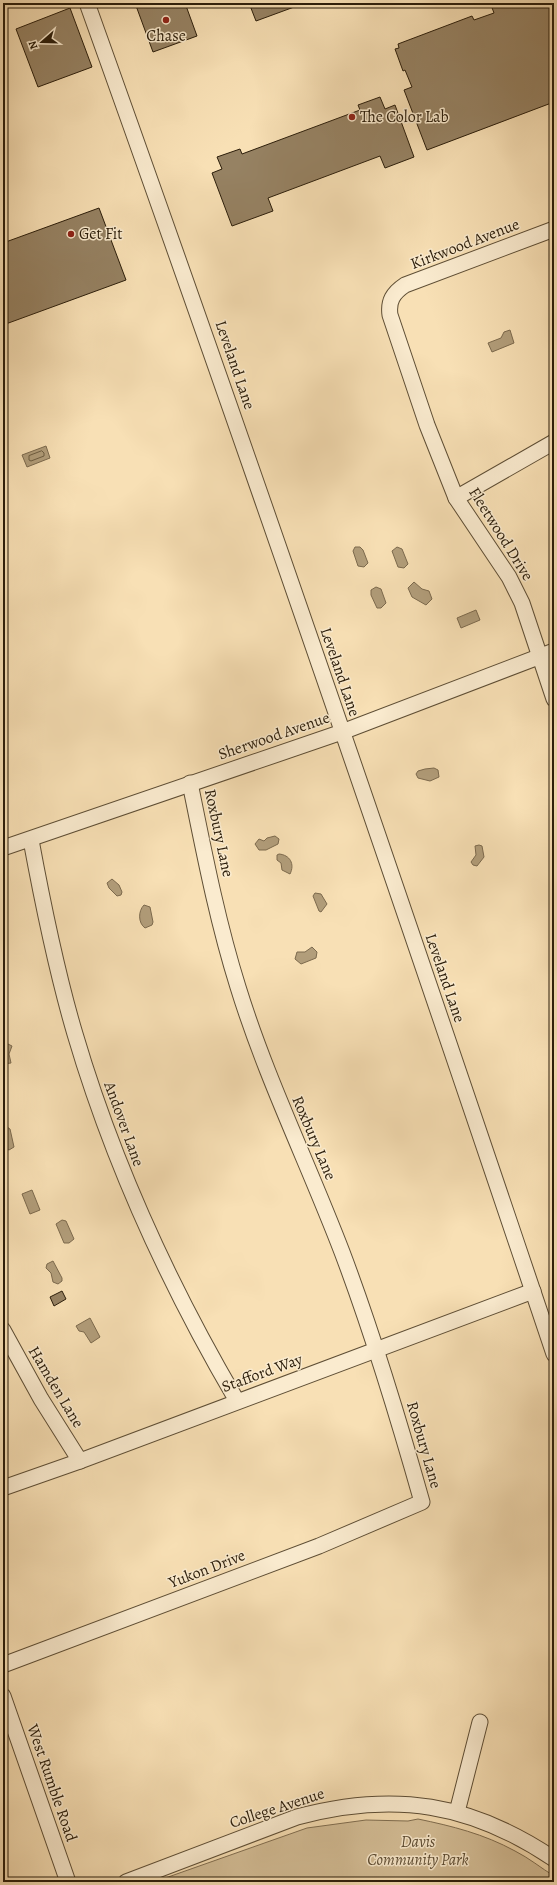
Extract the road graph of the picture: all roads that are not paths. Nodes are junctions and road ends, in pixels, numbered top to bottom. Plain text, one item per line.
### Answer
1 (87, 3) edge
2 (554, 229) edge
3 (392, 297) joint
4 (554, 442) edge
5 (456, 498) junction
6 (554, 651) edge
7 (540, 657) junction
8 (554, 699) edge
9 (342, 732) junction
10 (190, 783) junction
11 (31, 840) junction
12 (3, 848) edge
13 (533, 1291) junction
14 (3, 1330) edge
15 (378, 1350) junction
16 (554, 1354) edge
17 (237, 1401) junction
18 (80, 1461) junction
19 (3, 1488) edge
20 (422, 1502) joint
21 (3, 1665) edge
22 (3, 1696) edge
23 (480, 1722) dead end
24 (457, 1812) junction
25 (554, 1859) edge
26 (68, 1882) edge
27 (126, 1882) edge

1 - 9 street, Leveland Lane
2 - 3 street, Kirkwood Avenue
3 - 5 street, Fleetwood Drive
4 - 5 street
5 - 7 street, Fleetwood Drive
6 - 7 street, Sherwood Avenue
7 - 8 street, Fleetwood Drive
7 - 9 street, Sherwood Avenue
9 - 10 street, Sherwood Avenue
9 - 13 street, Leveland Lane
10 - 11 street, Sherwood Avenue
10 - 15 street, Roxbury Lane
11 - 12 street, Sherwood Avenue
11 - 17 street, Andover Lane
13 - 15 street, Stafford Way
13 - 16 street, Leveland Lane
14 - 18 street, Hamden Lane
15 - 17 street, Stafford Way
15 - 20 street, Roxbury Lane
17 - 18 street, Stafford Way
18 - 19 street, Stafford Way
20 - 21 street, Yukon Drive
22 - 26 street, West Rumble Road
23 - 24 street
24 - 25 street, College Avenue
24 - 27 street, College Avenue

